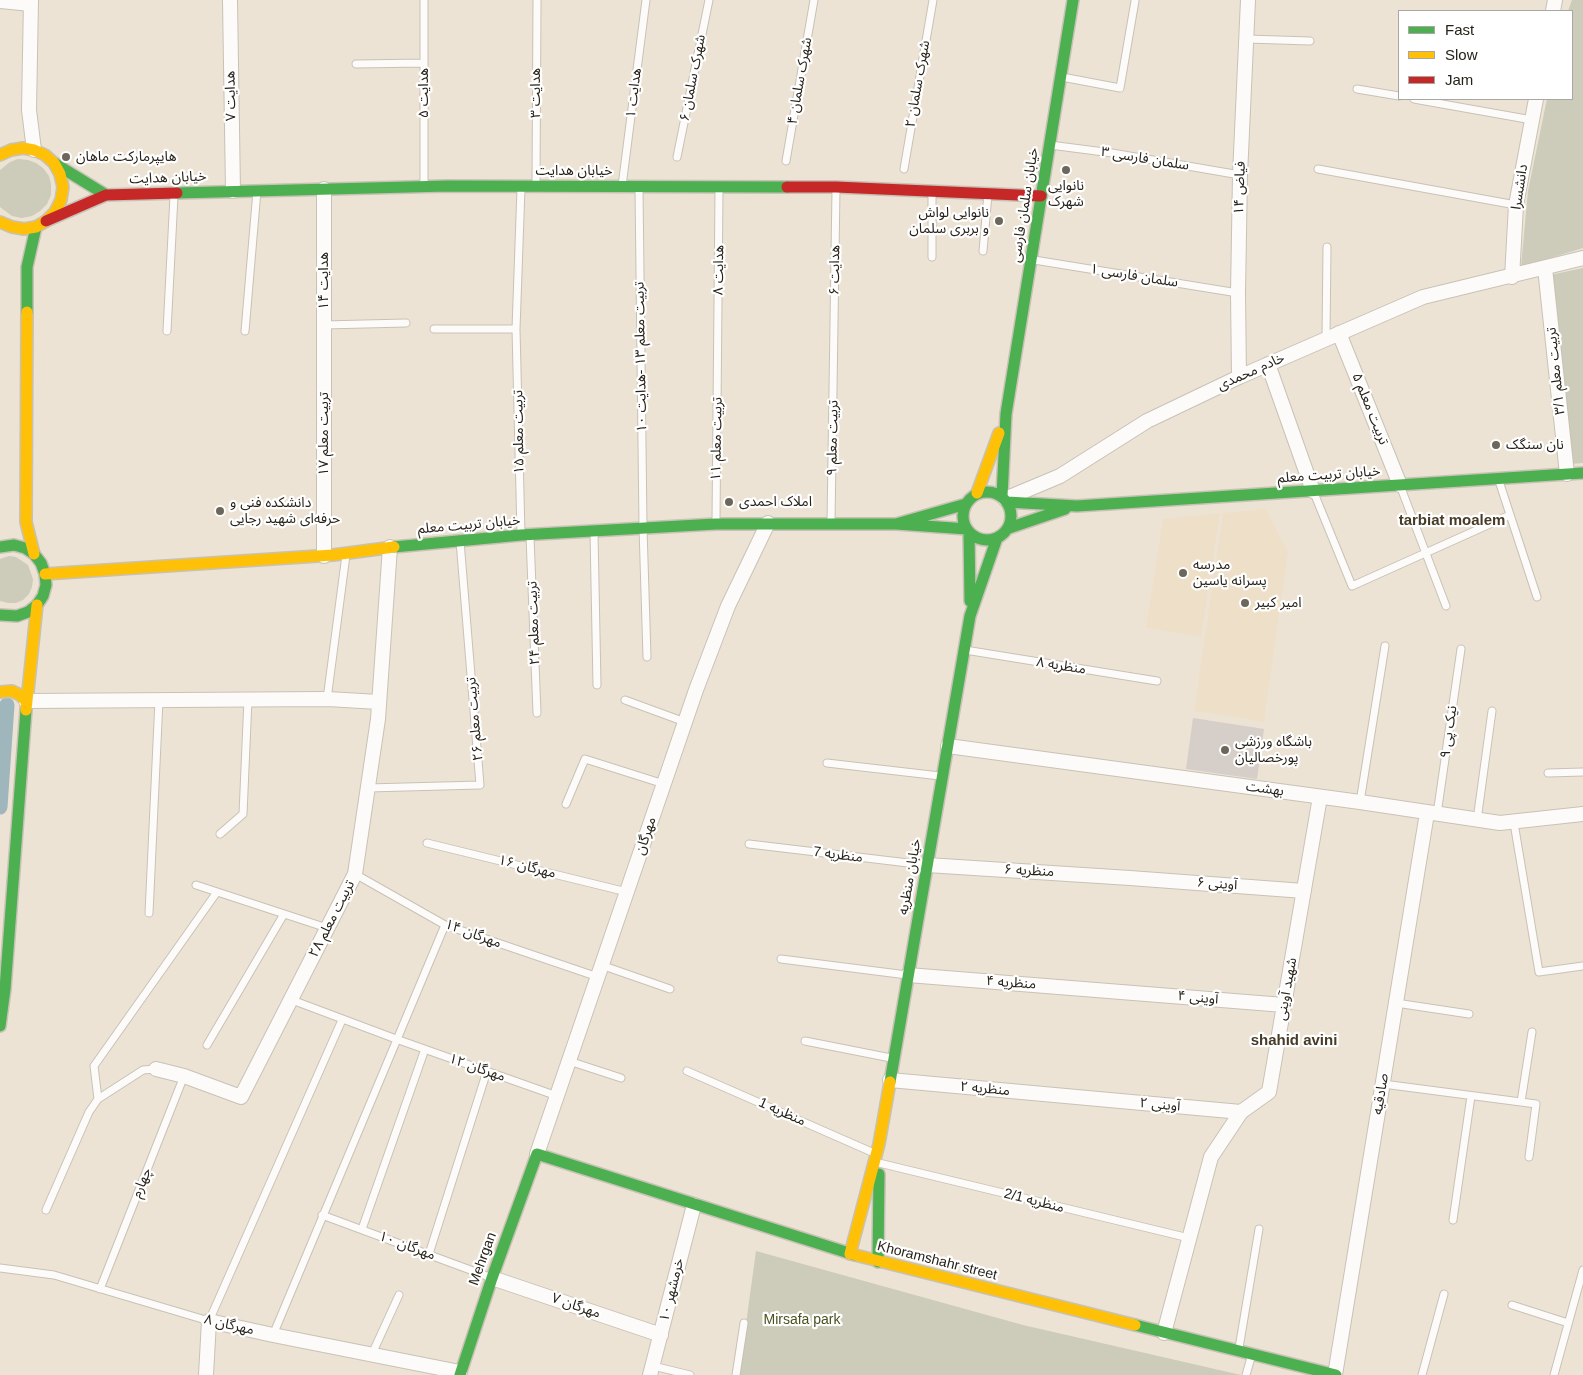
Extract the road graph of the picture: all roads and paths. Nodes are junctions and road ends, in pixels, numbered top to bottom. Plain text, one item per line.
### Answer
1 (230, 0) edge
2 (424, 0) edge
3 (537, 0) edge
4 (646, 0) edge
5 (709, 0) edge
6 (814, 0) edge
7 (933, 0) edge
8 (1073, 0) edge
9 (1248, 0) edge
10 (0, 1) edge
11 (1135, 1) edge
12 (31, 2) edge
13 (1248, 39) junction
14 (1310, 41) dead end
15 (424, 63) junction
16 (356, 64) dead end
17 (1061, 77) junction
18 (1358, 89) dead end
19 (1398, 96) edge
20 (1420, 100) edge
21 (1536, 100) edge
22 (1532, 120) junction
23 (1049, 145) junction
24 (34, 150) junction
25 (0, 155) edge
26 (677, 157) dead end
27 (786, 161) dead end
28 (54, 163) junction
29 (904, 169) dead end
30 (1318, 169) dead end
31 (1240, 174) junction
32 (424, 186) junction
33 (522, 186) junction
34 (536, 186) junction
35 (622, 186) junction
36 (639, 186) junction
37 (720, 187) junction
38 (836, 187) junction
39 (324, 189) junction
40 (233, 191) junction
41 (257, 191) junction
42 (932, 191) junction
43 (174, 193) junction
44 (988, 194) junction
45 (106, 195) junction
46 (1041, 196) junction
47 (1516, 206) junction
48 (0, 222) edge
49 (41, 224) junction
50 (1327, 247) dead end
51 (983, 251) dead end
52 (932, 256) dead end
53 (1583, 258) edge
54 (1031, 259) junction
55 (1545, 268) junction
56 (1512, 277) junction
57 (1238, 293) junction
58 (406, 323) dead end
59 (324, 325) junction
60 (434, 329) dead end
61 (516, 329) junction
62 (167, 331) dead end
63 (245, 331) dead end
64 (1339, 333) junction
65 (1326, 338) junction
66 (718, 353) joint
67 (834, 353) joint
68 (1268, 364) junction
69 (324, 373) joint
70 (1238, 377) junction
71 (1006, 414) junction
72 (1583, 473) edge
73 (1567, 474) junction
74 (1498, 478) junction
75 (1400, 485) junction
76 (1313, 491) junction
77 (977, 493) junction
78 (1004, 499) junction
79 (966, 504) junction
80 (1076, 506) junction
81 (1510, 515) junction
82 (768, 523) junction
83 (831, 523) junction
84 (716, 524) junction
85 (896, 524) junction
86 (643, 528) junction
87 (1008, 528) junction
88 (594, 531) junction
89 (968, 531) junction
90 (526, 534) junction
91 (998, 538) junction
92 (460, 541) junction
93 (0, 547) edge
94 (390, 547) junction
95 (346, 553) junction
96 (34, 554) junction
97 (1426, 554) junction
98 (324, 556) junction
99 (45, 574) junction
100 (1537, 597) dead end
101 (37, 605) junction
102 (1446, 606) dead end
103 (0, 615) edge
104 (970, 616) junction
105 (1385, 646) dead end
106 (1461, 649) dead end
107 (964, 650) junction
108 (648, 657) dead end
109 (1157, 682) dead end
110 (597, 685) dead end
111 (0, 692) edge
112 (248, 698) junction
113 (327, 698) junction
114 (159, 700) junction
115 (625, 700) dead end
116 (26, 701) junction
117 (379, 702) junction
118 (1492, 711) dead end
119 (537, 712) dead end
120 (685, 722) junction
121 (948, 746) junction
122 (827, 762) dead end
123 (1583, 772) edge
124 (1548, 773) dead end
125 (943, 777) junction
126 (664, 784) junction
127 (368, 788) junction
128 (1320, 796) junction
129 (1360, 802) junction
130 (566, 804) dead end
131 (1432, 814) junction
132 (1583, 814) edge
133 (1477, 820) junction
134 (1514, 823) junction
135 (220, 834) dead end
136 (427, 843) dead end
137 (749, 844) dead end
138 (927, 865) junction
139 (355, 874) junction
140 (1130, 878) joint
141 (196, 884) dead end
142 (1304, 891) junction
143 (217, 892) junction
144 (627, 892) junction
145 (149, 913) dead end
146 (284, 914) junction
147 (445, 925) junction
148 (327, 928) junction
149 (781, 959) dead end
150 (1583, 966) edge
151 (600, 971) junction
152 (908, 975) junction
153 (670, 989) dead end
154 (1113, 990) joint
155 (292, 1000) junction
156 (1396, 1003) junction
157 (1284, 1005) junction
158 (1469, 1014) dead end
159 (342, 1020) junction
160 (0, 1026) edge
161 (1532, 1032) dead end
162 (396, 1039) junction
163 (805, 1041) dead end
164 (207, 1045) dead end
165 (425, 1050) junction
166 (894, 1058) junction
167 (569, 1061) junction
168 (156, 1069) joint
169 (487, 1071) junction
170 (687, 1071) dead end
171 (184, 1076) junction
172 (621, 1078) dead end
173 (890, 1080) junction
174 (1383, 1084) junction
175 (557, 1096) junction
176 (1471, 1096) junction
177 (1079, 1098) joint
178 (98, 1100) junction
179 (1521, 1102) junction
180 (1241, 1112) junction
181 (537, 1154) junction
182 (878, 1154) junction
183 (1530, 1157) dead end
184 (694, 1205) junction
185 (46, 1210) dead end
186 (322, 1215) junction
187 (1453, 1220) dead end
188 (362, 1229) junction
189 (1259, 1229) dead end
190 (1189, 1238) junction
191 (429, 1254) junction
192 (850, 1254) junction
193 (878, 1262) junction
194 (0, 1268) edge
195 (1583, 1270) edge
196 (492, 1278) junction
197 (100, 1289) junction
198 (1444, 1294) dead end
199 (399, 1295) dead end
200 (1512, 1305) dead end
201 (209, 1321) junction
202 (744, 1323) dead end
203 (1568, 1323) junction
204 (1164, 1332) junction
205 (273, 1335) junction
206 (661, 1335) junction
207 (1238, 1351) junction
208 (372, 1354) junction
209 (1252, 1354) junction
210 (652, 1370) edge
211 (460, 1374) edge
212 (206, 1375) edge
213 (690, 1375) edge
214 (736, 1375) edge
215 (1246, 1375) edge
216 (1336, 1375) edge
217 (1422, 1375) edge
218 (1554, 1375) edge

1 - 40 street, هدایت ۷
2 - 15 lane, هدایت ۵
3 - 34 lane, هدایت ۳
4 - 35 lane, هدایت ۱
5 - 26 lane, شهرک سلمان ۶
6 - 27 lane, شهرک سلمان ۴
7 - 29 lane, شهرک سلمان ۲
8 - 17 street, خیابان سلمان فارسی
9 - 13 street, فیاض ۱۴
10 - 12 street
11 - 17 lane
12 - 24 street
13 - 14 lane
13 - 31 street, فیاض ۱۴
15 - 16 lane
15 - 32 lane, هدایت ۵
17 - 23 street, خیابان سلمان فارسی
18 - 19 lane
20 - 22 lane
21 - 22 street, دانشسرا
22 - 47 street, دانشسرا
23 - 31 lane, سلمان فارسی ۳
23 - 46 street, خیابان سلمان فارسی
24 - 25 street
24 - 28 street
28 - 45 street
28 - 49 street
30 - 47 lane
31 - 57 street, فیاض ۱۴
32 - 33 street, خیابان هدایت
32 - 39 street, خیابان هدایت
33 - 34 street, خیابان هدایت
33 - 61 lane, تربیت معلم ۱۵
34 - 35 street, خیابان هدایت
35 - 36 street, خیابان هدایت
36 - 37 street, خیابان هدایت
36 - 86 lane, تربیت معلم ۱۳ -هدایت ۱۰
37 - 38 street, خیابان هدایت
37 - 66 lane, هدایت ۸
38 - 42 street, خیابان هدایت
38 - 67 lane, هدایت ۶
39 - 41 street, خیابان هدایت
39 - 59 street, هدایت ۱۴
40 - 41 street, خیابان هدایت
40 - 43 street, خیابان هدایت
41 - 63 lane
42 - 44 street, خیابان هدایت
42 - 52 lane
43 - 45 street, خیابان هدایت
43 - 62 lane
44 - 46 street, خیابان هدایت
44 - 51 lane
45 - 49 street
46 - 54 street, خیابان سلمان فارسی
47 - 56 street, دانشسرا
48 - 49 street
49 - 96 street
50 - 65 lane
53 - 55 street, خادم محمدی
54 - 57 lane, سلمان فارسی ۱
54 - 71 street, خیابان سلمان فارسی
55 - 56 street, خادم محمدی
55 - 73 street, تربیت معلم ۳/۱
56 - 64 street, خادم محمدی
57 - 70 street, فیاض ۱۴
58 - 59 lane
59 - 69 street, هدایت ۱۴
60 - 61 lane
61 - 90 lane, تربیت معلم ۱۵
64 - 65 street, خادم محمدی
64 - 75 street, تربیت معلم ۵
65 - 68 street, خادم محمدی
66 - 84 lane, تربیت معلم ۱۱
67 - 83 lane, تربیت معلم ۹
68 - 70 street, خادم محمدی
68 - 76 street
69 - 98 street, تربیت معلم ۱۷
70 - 78 street, خادم محمدی
71 - 77 street
71 - 78 street
72 - 73 street, خیابان تربیت معلم
73 - 74 street, خیابان تربیت معلم
74 - 75 street, خیابان تربیت معلم
74 - 81 lane
75 - 76 street, خیابان تربیت معلم
75 - 97 lane
76 - 80 street, خیابان تربیت معلم
76 - 97 lane
77 - 78 street
77 - 79 street
78 - 80 street
78 - 87 street
79 - 85 street
79 - 89 street
80 - 87 street
81 - 97 lane
81 - 100 lane
82 - 83 street, خیابان تربیت معلم
82 - 84 street, خیابان تربیت معلم
82 - 120 street, مهرگان
83 - 85 street, خیابان تربیت معلم
84 - 86 street, خیابان تربیت معلم
85 - 89 street
86 - 88 street, خیابان تربیت معلم
86 - 108 lane, تربیت معلم ۱۳ -هدایت ۱۰
87 - 91 street
88 - 90 street, خیابان تربیت معلم
88 - 110 lane
89 - 91 street
89 - 104 street
90 - 92 street, خیابان تربیت معلم
90 - 119 lane, تربیت معلم ۲۴
91 - 104 street
92 - 94 street, خیابان تربیت معلم
92 - 127 lane, تربیت معلم ۲۶
93 - 96 street
94 - 95 street, خیابان تربیت معلم
94 - 117 street, تربیت معلم ۲۸
95 - 98 street, خیابان تربیت معلم
95 - 113 lane
96 - 99 street
97 - 102 lane
98 - 99 street, خیابان تربیت معلم
99 - 101 street
101 - 103 street
101 - 116 street
104 - 107 street, خیابان منظریه
105 - 129 lane
106 - 131 lane, نیک پی ۹
107 - 109 lane, منظریه ۸
107 - 121 street, خیابان منظریه
111 - 116 street
112 - 113 street
112 - 114 street
112 - 135 lane
113 - 117 street
114 - 116 street
114 - 145 lane
115 - 120 lane
116 - 160 street
117 - 127 street, تربیت معلم ۲۸
118 - 133 lane
120 - 126 street, مهرگان
121 - 125 street, خیابان منظریه
121 - 128 street, بهشت
122 - 125 lane
123 - 124 lane
125 - 138 street, خیابان منظریه
126 - 130 lane
126 - 144 street, مهرگان
127 - 139 street, تربیت معلم ۲۸
128 - 129 street, بهشت
128 - 142 street, شهید آوینی
129 - 131 street, بهشت
131 - 133 street, بهشت
131 - 156 street, صادقیه
132 - 134 street, بهشت
133 - 134 street, بهشت
134 - 150 lane
136 - 144 lane, مهرگان ۱۶
137 - 138 lane, منظریه 7
138 - 140 street, منظریه ۶
138 - 152 street, خیابان منظریه
139 - 147 lane, مهرگان ۱۴
139 - 148 street, تربیت معلم ۲۸
140 - 142 street, آوینی ۶
141 - 143 lane
142 - 157 street, شهید آوینی
143 - 146 lane
143 - 178 lane
144 - 151 street, مهرگان
146 - 148 lane
146 - 164 lane
147 - 151 lane, مهرگان ۱۴
147 - 162 lane
148 - 155 street, تربیت معلم ۲۸
149 - 152 lane
151 - 153 lane, مهرگان ۱۴
151 - 167 street, مهرگان
152 - 154 street, منظریه ۴
152 - 166 street, خیابان منظریه
154 - 157 street, آوینی ۴
155 - 159 lane, مهرگان ۱۲
155 - 171 street, تربیت معلم ۲۸
156 - 158 lane
156 - 174 street, صادقیه
157 - 180 street, شهید آوینی
159 - 162 lane, مهرگان ۱۲
159 - 201 lane
161 - 179 lane
162 - 165 lane, مهرگان ۱۲
162 - 186 lane
163 - 166 lane
165 - 169 lane, مهرگان ۱۲
165 - 188 lane
166 - 173 street, خیابان منظریه
167 - 172 lane
167 - 175 street, مهرگان
168 - 171 street, تربیت معلم ۲۸
168 - 178 lane
169 - 175 lane, مهرگان ۱۲
169 - 191 lane
170 - 182 lane, منظریه 1
171 - 197 lane, چهارم
173 - 177 street, منظریه ۲
173 - 182 street, خیابان منظریه
174 - 176 lane
174 - 216 street, صادقیه
175 - 181 street, مهرگان
176 - 179 lane
176 - 187 lane
177 - 180 street, آوینی ۲
178 - 185 lane
179 - 183 lane
180 - 190 street, شهید آوینی
181 - 184 street, Khoramshahr street
181 - 196 street, Mehrgan
182 - 190 lane, منظریه 2/1
182 - 192 street
182 - 193 street
184 - 192 street, Khoramshahr street
184 - 206 street, خرمشهر ۱۰
186 - 188 lane, مهرگان ۱۰
186 - 205 lane
188 - 191 lane, مهرگان ۱۰
189 - 207 lane
190 - 204 street, شهید آوینی
191 - 196 lane, مهرگان ۱۰
192 - 193 street, Khoramshahr street
193 - 204 street, Khoramshahr street
194 - 197 lane, مهرگان ۸
195 - 203 lane
196 - 206 street, مهرگان ۷
196 - 211 street, Mehrgan
197 - 201 lane, مهرگان ۸
198 - 217 lane
199 - 208 lane
200 - 203 lane
201 - 205 street, مهرگان ۸
201 - 212 street
202 - 214 lane
203 - 218 lane
204 - 207 street, Khoramshahr street
205 - 208 street, مهرگان ۸
206 - 210 street, خرمشهر ۱۰
207 - 209 street, Khoramshahr street
208 - 211 street, مهرگان ۸
209 - 215 lane
209 - 216 street, Khoramshahr street
210 - 213 lane

